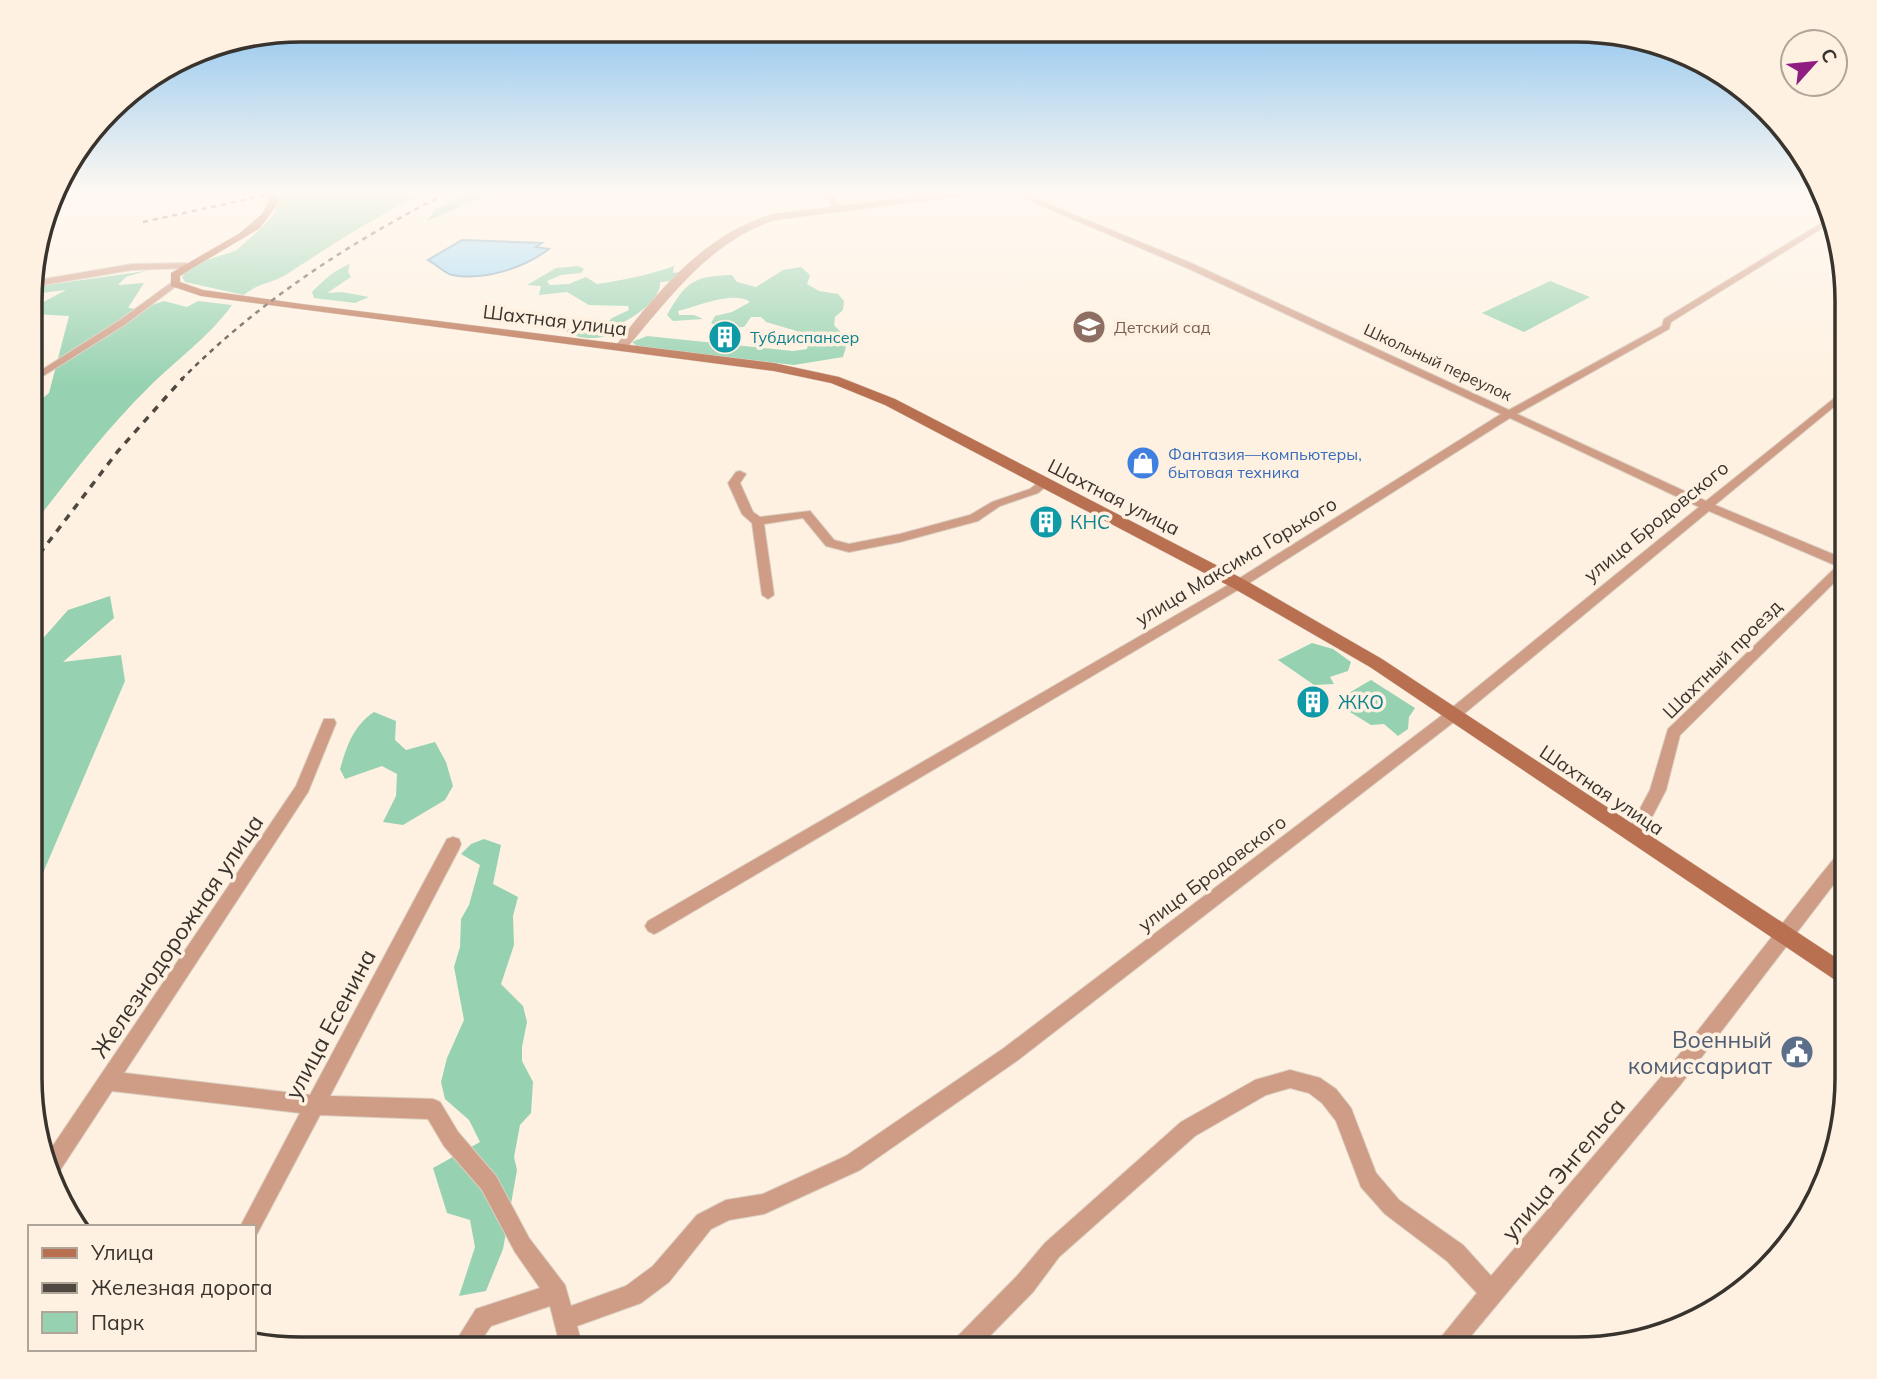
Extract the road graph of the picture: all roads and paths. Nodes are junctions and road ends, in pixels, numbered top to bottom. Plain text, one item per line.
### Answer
1 (203, 256) edge
2 (703, 256) edge
3 (1165, 256) edge
4 (1772, 256) edge
5 (186, 266) junction
6 (43, 282) edge
7 (175, 284) junction
8 (620, 348) junction
9 (42, 374) edge
10 (1835, 401) edge
11 (1511, 413) junction
12 (740, 474) dead end
13 (1044, 483) junction
14 (1707, 506) junction
15 (758, 521) junction
16 (1835, 560) edge
17 (1835, 576) edge
18 (1239, 584) junction
19 (768, 595) dead end
20 (1454, 714) junction
21 (329, 723) dead end
22 (1634, 835) junction
23 (453, 844) dead end
24 (1835, 870) edge
25 (654, 926) dead end
26 (1782, 934) junction
27 (1835, 970) edge
28 (108, 1081) junction
29 (315, 1105) junction
30 (56, 1160) edge
31 (251, 1225) edge
32 (1491, 1292) junction
33 (556, 1293) junction
34 (566, 1319) junction
35 (470, 1337) edge
36 (570, 1337) edge
37 (973, 1337) edge
38 (1455, 1337) edge

1 - 5 main road
2 - 8 street
3 - 11 street, Школьный переулок
4 - 11 street, улица Максима Горького
5 - 6 street
5 - 7 main road
7 - 8 main road, Шахтная улица
7 - 9 street
8 - 13 main road, Шахтная улица
10 - 14 street, улица Бродовского
11 - 14 street, Школьный переулок
11 - 18 street, улица Максима Горького
12 - 15 street
13 - 15 street
13 - 18 main road, Шахтная улица
14 - 16 street, Школьный переулок
14 - 20 street, улица Бродовского
15 - 19 street
17 - 22 street, Шахтный проезд
18 - 20 main road, Шахтная улица
18 - 25 street, улица Максима Горького
20 - 22 main road, Шахтная улица
20 - 34 street, улица Бродовского
21 - 28 street, Железнодорожная улица
22 - 26 main road, Шахтная улица
23 - 29 street, улица Есенина
24 - 26 street, улица Энгельса
26 - 27 main road, Шахтная улица
26 - 32 street, улица Энгельса
28 - 29 street
28 - 30 street, Железнодорожная улица
29 - 31 street, улица Есенина
29 - 33 street
32 - 37 street
32 - 38 street, улица Энгельса
33 - 34 street
33 - 35 street
34 - 36 street

